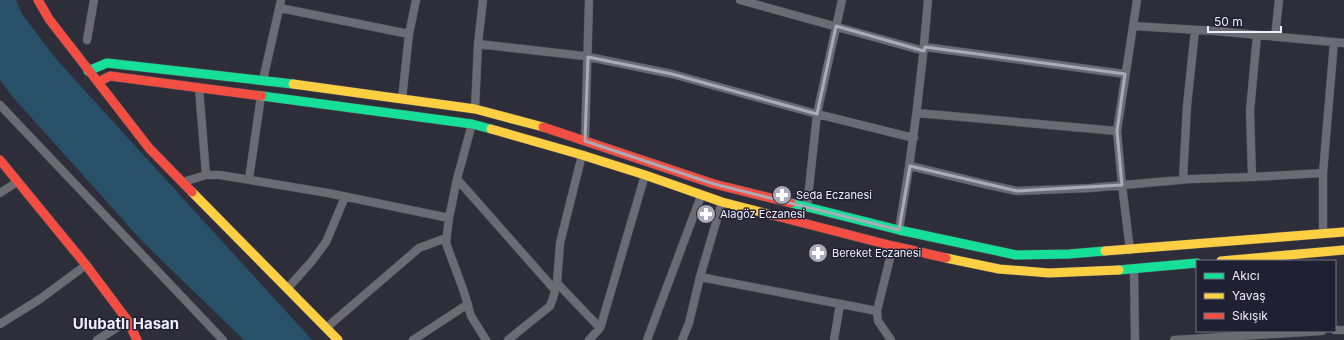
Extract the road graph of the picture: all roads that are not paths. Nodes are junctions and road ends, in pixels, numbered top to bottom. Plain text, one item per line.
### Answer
1 (38, 0) edge
2 (94, 0) edge
3 (416, 0) edge
4 (483, 0) edge
5 (589, 0) edge
6 (740, 0) edge
7 (842, 0) edge
8 (928, 0) edge
9 (1137, 0) edge
10 (1279, 0) edge
11 (280, 4) edge
12 (836, 26) junction
13 (1133, 26) junction
14 (1195, 30) junction
15 (409, 34) junction
16 (1257, 35) junction
17 (1275, 37) junction
18 (86, 40) dead end
19 (1334, 42) junction
20 (1344, 43) edge
21 (478, 44) junction
22 (924, 49) junction
23 (588, 57) junction
24 (88, 71) junction
25 (1125, 74) junction
26 (263, 80) junction
27 (98, 82) junction
28 (199, 88) junction
29 (261, 96) junction
30 (402, 99) junction
31 (0, 105) edge
32 (475, 109) junction
33 (917, 113) junction
34 (817, 114) junction
35 (472, 124) junction
36 (1117, 131) junction
37 (914, 138) junction
38 (585, 141) junction
39 (582, 154) junction
40 (0, 160) edge
41 (910, 166) junction
42 (1323, 173) junction
43 (206, 175) junction
44 (645, 175) junction
45 (1252, 177) junction
46 (249, 179) junction
47 (457, 179) junction
48 (1183, 179) junction
49 (17, 182) junction
50 (183, 182) junction
51 (1122, 185) junction
52 (0, 193) edge
53 (701, 196) junction
54 (345, 197) junction
55 (722, 202) junction
56 (807, 207) junction
57 (449, 218) junction
58 (899, 230) junction
59 (1344, 232) edge
60 (1322, 234) junction
61 (446, 238) junction
62 (893, 246) junction
63 (1130, 250) junction
64 (1344, 250) edge
65 (1232, 260) edge
66 (1196, 263) edge
67 (86, 264) junction
68 (1134, 269) junction
69 (700, 276) junction
70 (556, 287) junction
71 (287, 289) junction
72 (468, 304) junction
73 (840, 304) junction
74 (877, 311) junction
75 (128, 321) junction
76 (0, 324) edge
77 (326, 328) junction
78 (600, 328) junction
79 (1306, 332) edge
80 (97, 340) edge
81 (137, 340) edge
82 (223, 340) edge
83 (338, 340) edge
84 (413, 340) edge
85 (486, 340) edge
86 (508, 340) edge
87 (589, 340) edge
88 (647, 340) edge
89 (684, 340) edge
90 (834, 340) edge
91 (891, 340) edge
92 (1135, 340) edge
93 (1174, 340) edge

1 - 24 main road
2 - 18 street
3 - 15 street
4 - 21 street
5 - 23 street
6 - 12 street
7 - 12 street
8 - 22 street
9 - 13 street
10 - 17 street
11 - 15 street
11 - 26 street
12 - 22 street
12 - 34 street
13 - 14 street
13 - 25 street
14 - 16 street
14 - 48 street
15 - 30 street
16 - 17 street
16 - 45 street
17 - 19 street
19 - 20 street
19 - 42 street
21 - 23 street
21 - 32 street
22 - 25 street
22 - 33 street
23 - 34 street
23 - 38 street
24 - 26 main road
24 - 27 main road
25 - 36 street
26 - 30 main road
27 - 28 main road
27 - 50 main road
28 - 29 main road
28 - 43 street
29 - 35 main road
29 - 46 street
30 - 32 main road
31 - 82 street
32 - 38 main road
33 - 36 street
33 - 37 street
34 - 37 street
34 - 56 street
35 - 39 main road
35 - 47 street
36 - 51 street
37 - 41 street
38 - 56 main road
39 - 44 main road
39 - 70 street
40 - 49 main road
41 - 51 street
41 - 58 street
42 - 45 street
42 - 60 street
43 - 46 street
43 - 50 street
44 - 53 main road
44 - 78 street
45 - 48 street
46 - 54 street
47 - 57 street
47 - 70 street
48 - 51 street
49 - 52 street
49 - 67 main road
50 - 71 main road
51 - 63 street
53 - 55 main road
53 - 88 street
54 - 57 street
54 - 71 street
55 - 62 main road
55 - 69 street
56 - 58 main road
57 - 61 street
58 - 63 main road
59 - 60 main road
60 - 63 main road
61 - 72 street
61 - 77 street
62 - 68 main road
62 - 74 street
64 - 65 main road
66 - 68 main road
67 - 75 main road
67 - 76 street
68 - 92 street
69 - 73 street
69 - 89 street
70 - 78 street
70 - 86 street
71 - 77 main road
72 - 84 street
72 - 85 street
73 - 74 street
73 - 90 street
74 - 91 street
75 - 80 street
75 - 81 main road
77 - 83 main road
78 - 87 street
79 - 93 street

